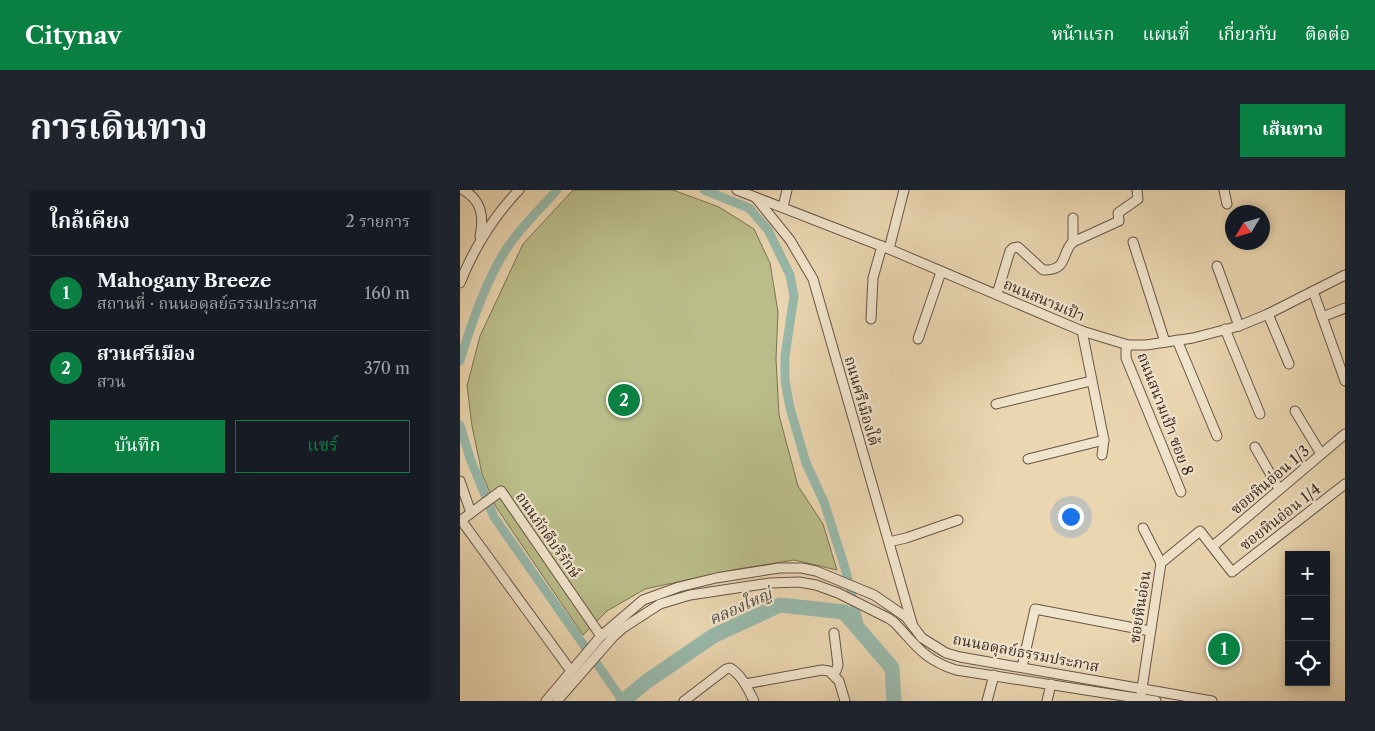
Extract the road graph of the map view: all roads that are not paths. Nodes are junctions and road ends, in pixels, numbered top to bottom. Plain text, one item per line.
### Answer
1 (463, 190) edge
2 (478, 190) edge
3 (519, 190) edge
4 (737, 190) edge
5 (787, 190) edge
6 (904, 190) edge
7 (1137, 190) edge
8 (1224, 190) edge
9 (510, 194) edge
10 (755, 196) junction
11 (1227, 204) dead end
12 (479, 206) junction
13 (504, 207) junction
14 (783, 207) junction
15 (1073, 218) dead end
16 (479, 241) junction
17 (1073, 242) junction
18 (1133, 242) dead end
19 (886, 247) junction
20 (1217, 266) dead end
21 (941, 272) junction
22 (1345, 275) edge
23 (460, 283) edge
24 (1313, 291) junction
25 (996, 294) junction
26 (1345, 308) edge
27 (1268, 314) junction
28 (1322, 318) junction
29 (871, 319) dead end
30 (1239, 326) junction
31 (1225, 330) junction
32 (1082, 331) junction
33 (918, 339) dead end
34 (1177, 340) junction
35 (1165, 342) junction
36 (1128, 345) junction
37 (1341, 358) edge
38 (1289, 364) dead end
39 (1091, 381) junction
40 (1345, 381) edge
41 (996, 404) dead end
42 (1295, 411) dead end
43 (1260, 414) dead end
44 (1345, 434) edge
45 (1217, 436) dead end
46 (1104, 440) junction
47 (1255, 447) dead end
48 (1322, 454) junction
49 (1102, 455) dead end
50 (1028, 460) dead end
51 (460, 481) edge
52 (1345, 484) edge
53 (1279, 489) junction
54 (1181, 492) dead end
55 (474, 511) junction
56 (958, 520) dead end
57 (460, 521) edge
58 (1143, 528) dead end
59 (889, 542) junction
60 (1213, 546) junction
61 (1162, 563) junction
62 (1232, 572) joint
63 (739, 574) junction
64 (741, 587) junction
65 (913, 628) junction
66 (1150, 631) junction
67 (834, 634) dead end
68 (598, 639) junction
69 (583, 664) junction
70 (1022, 667) junction
71 (571, 672) junction
72 (832, 673) junction
73 (994, 675) junction
74 (745, 684) junction
75 (1051, 684) junction
76 (1142, 689) junction
77 (1140, 699) junction
78 (546, 701) edge
79 (556, 701) edge
80 (684, 701) edge
81 (754, 701) edge
82 (845, 701) edge
83 (987, 701) edge
84 (1047, 701) edge
85 (1156, 701) edge
86 (1212, 701) edge

1 - 12 street
2 - 12 street
3 - 9 street
4 - 10 street, ถนนสนามเป้า
5 - 14 street
6 - 19 street
7 - 17 street
8 - 11 street
9 - 13 street
10 - 14 street, ถนนสนามเป้า
10 - 59 street, ถนนศรีเมืองใต้
12 - 13 street
12 - 16 street
13 - 16 street
14 - 19 street, ถนนสนามเป้า
15 - 17 street
16 - 23 street
17 - 25 street
18 - 35 street
19 - 21 street, ถนนสนามเป้า
19 - 29 street
20 - 30 street
21 - 25 street, ถนนสนามเป้า
21 - 33 street
22 - 24 street, ถนนสนามเป้า
24 - 27 street, ถนนสนามเป้า
24 - 28 street
25 - 32 street, ถนนสนามเป้า
26 - 28 street
27 - 30 street, ถนนสนามเป้า
27 - 38 street
28 - 37 street
30 - 31 street, ถนนสนามเป้า
31 - 34 street, ถนนสนามเป้า
31 - 43 street
32 - 36 street, ถนนสนามเป้า
32 - 39 street
34 - 35 street, ถนนสนามเป้า
34 - 45 street
35 - 36 street, ถนนสนามเป้า
36 - 54 street, ถนนสนามเป้า ซอย 8
37 - 40 street
39 - 41 street
39 - 46 street
42 - 48 street
44 - 48 street, ซอยหินอ่อน 1/3
46 - 49 street
46 - 50 street
47 - 53 street
48 - 53 street, ซอยหินอ่อน 1/3
51 - 55 street
52 - 62 street, ซอยหินอ่อน 1/4
53 - 60 street, ซอยหินอ่อน 1/3
55 - 57 street, ถนนภักดีบริรักษ์
55 - 68 street, ถนนภักดีบริรักษ์
56 - 59 street
57 - 71 street
58 - 61 street
59 - 65 street, ถนนศรีเมืองใต้
60 - 61 street, ซอยหินอ่อน
60 - 62 street, ซอยหินอ่อน
61 - 66 street, ซอยหินอ่อน
63 - 64 street
63 - 65 street, ถนนอดุลย์ธรรมประภาส
63 - 68 street, ถนนอดุลย์ธรรมประภาส
64 - 69 street, ถนนอดุลย์ธรรมประภาส
64 - 73 street, ถนนอดุลย์ธรรมประภาส
65 - 70 street, ถนนอดุลย์ธรรมประภาส
66 - 70 street
66 - 76 street, ซอยหินอ่อน
67 - 72 street
68 - 69 street, ถนนอดุลย์ธรรมประภาส
69 - 71 street, ถนนอดุลย์ธรรมประภาส
69 - 79 street, ถนนอดุลย์ธรรมประภาส
70 - 76 street, ถนนอดุลย์ธรรมประภาส
71 - 78 street, ถนนอดุลย์ธรรมประภาส
72 - 74 street
72 - 82 street
73 - 75 street, ถนนอดุลย์ธรรมประภาส
73 - 83 street
74 - 80 street
74 - 81 street
75 - 77 street, ถนนอดุลย์ธรรมประภาส
75 - 84 street
76 - 77 street, ซอยหินอ่อน
76 - 86 street, ถนนอดุลย์ธรรมประภาส
77 - 85 street, ถนนอดุลย์ธรรมประภาส

